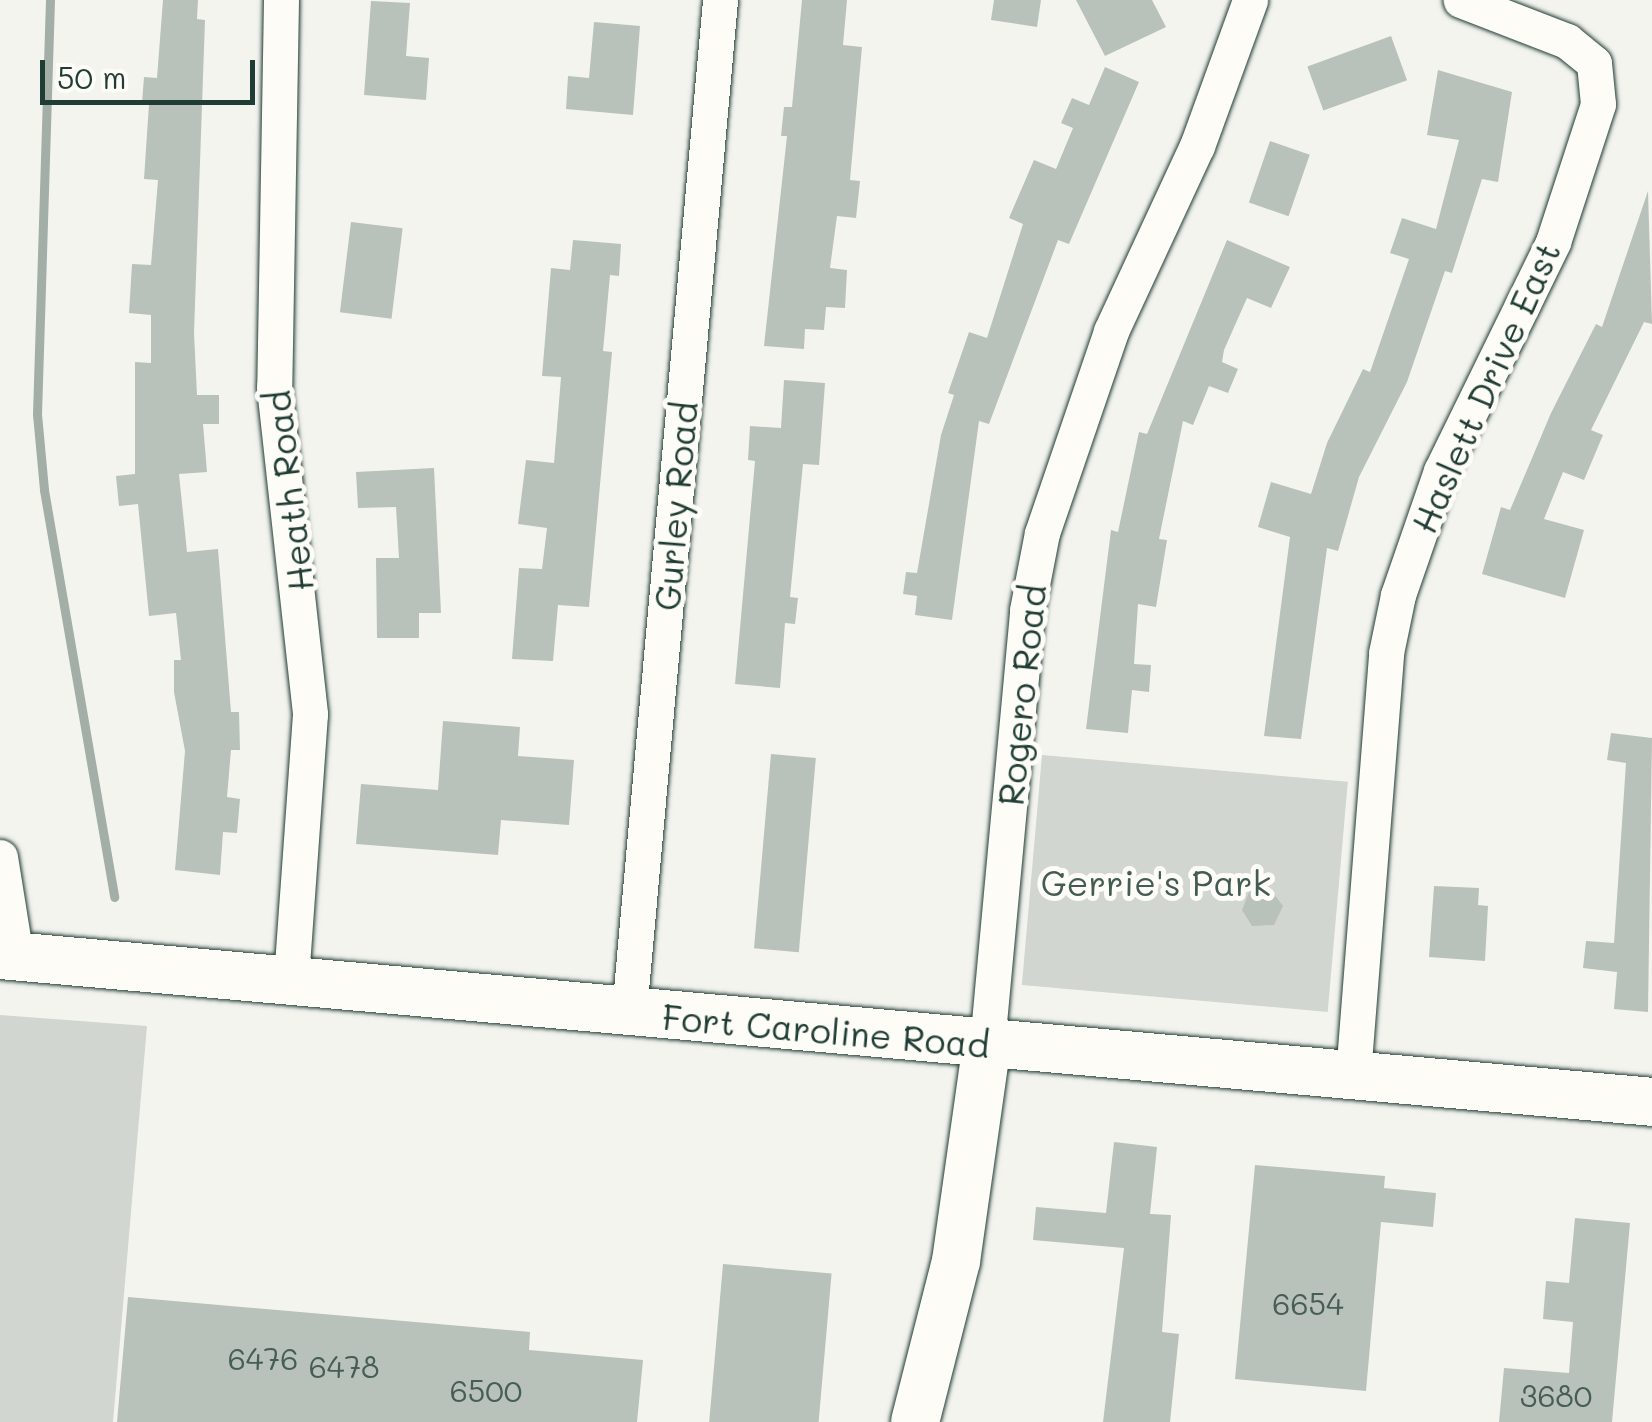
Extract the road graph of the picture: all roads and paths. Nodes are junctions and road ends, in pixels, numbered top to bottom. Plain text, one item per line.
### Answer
1 (281, 0) edge
2 (720, 0) edge
3 (1250, 0) edge
4 (1462, 0) edge
5 (0, 857) edge
6 (8, 956) edge
7 (291, 981) junction
8 (629, 1012) junction
9 (987, 1044) junction
10 (1352, 1075) junction
11 (1652, 1102) edge
12 (915, 1422) edge

1 - 7 street, Heath Road
2 - 8 street, Gurley Road
3 - 9 street, Rogero Road
4 - 10 street, Haslett Drive East
5 - 6 street
6 - 7 street, Fort Caroline Road
7 - 8 street, Fort Caroline Road
8 - 9 street, Fort Caroline Road
9 - 10 street, Fort Caroline Road
9 - 12 street, Rogero Road
10 - 11 street, Fort Caroline Road

